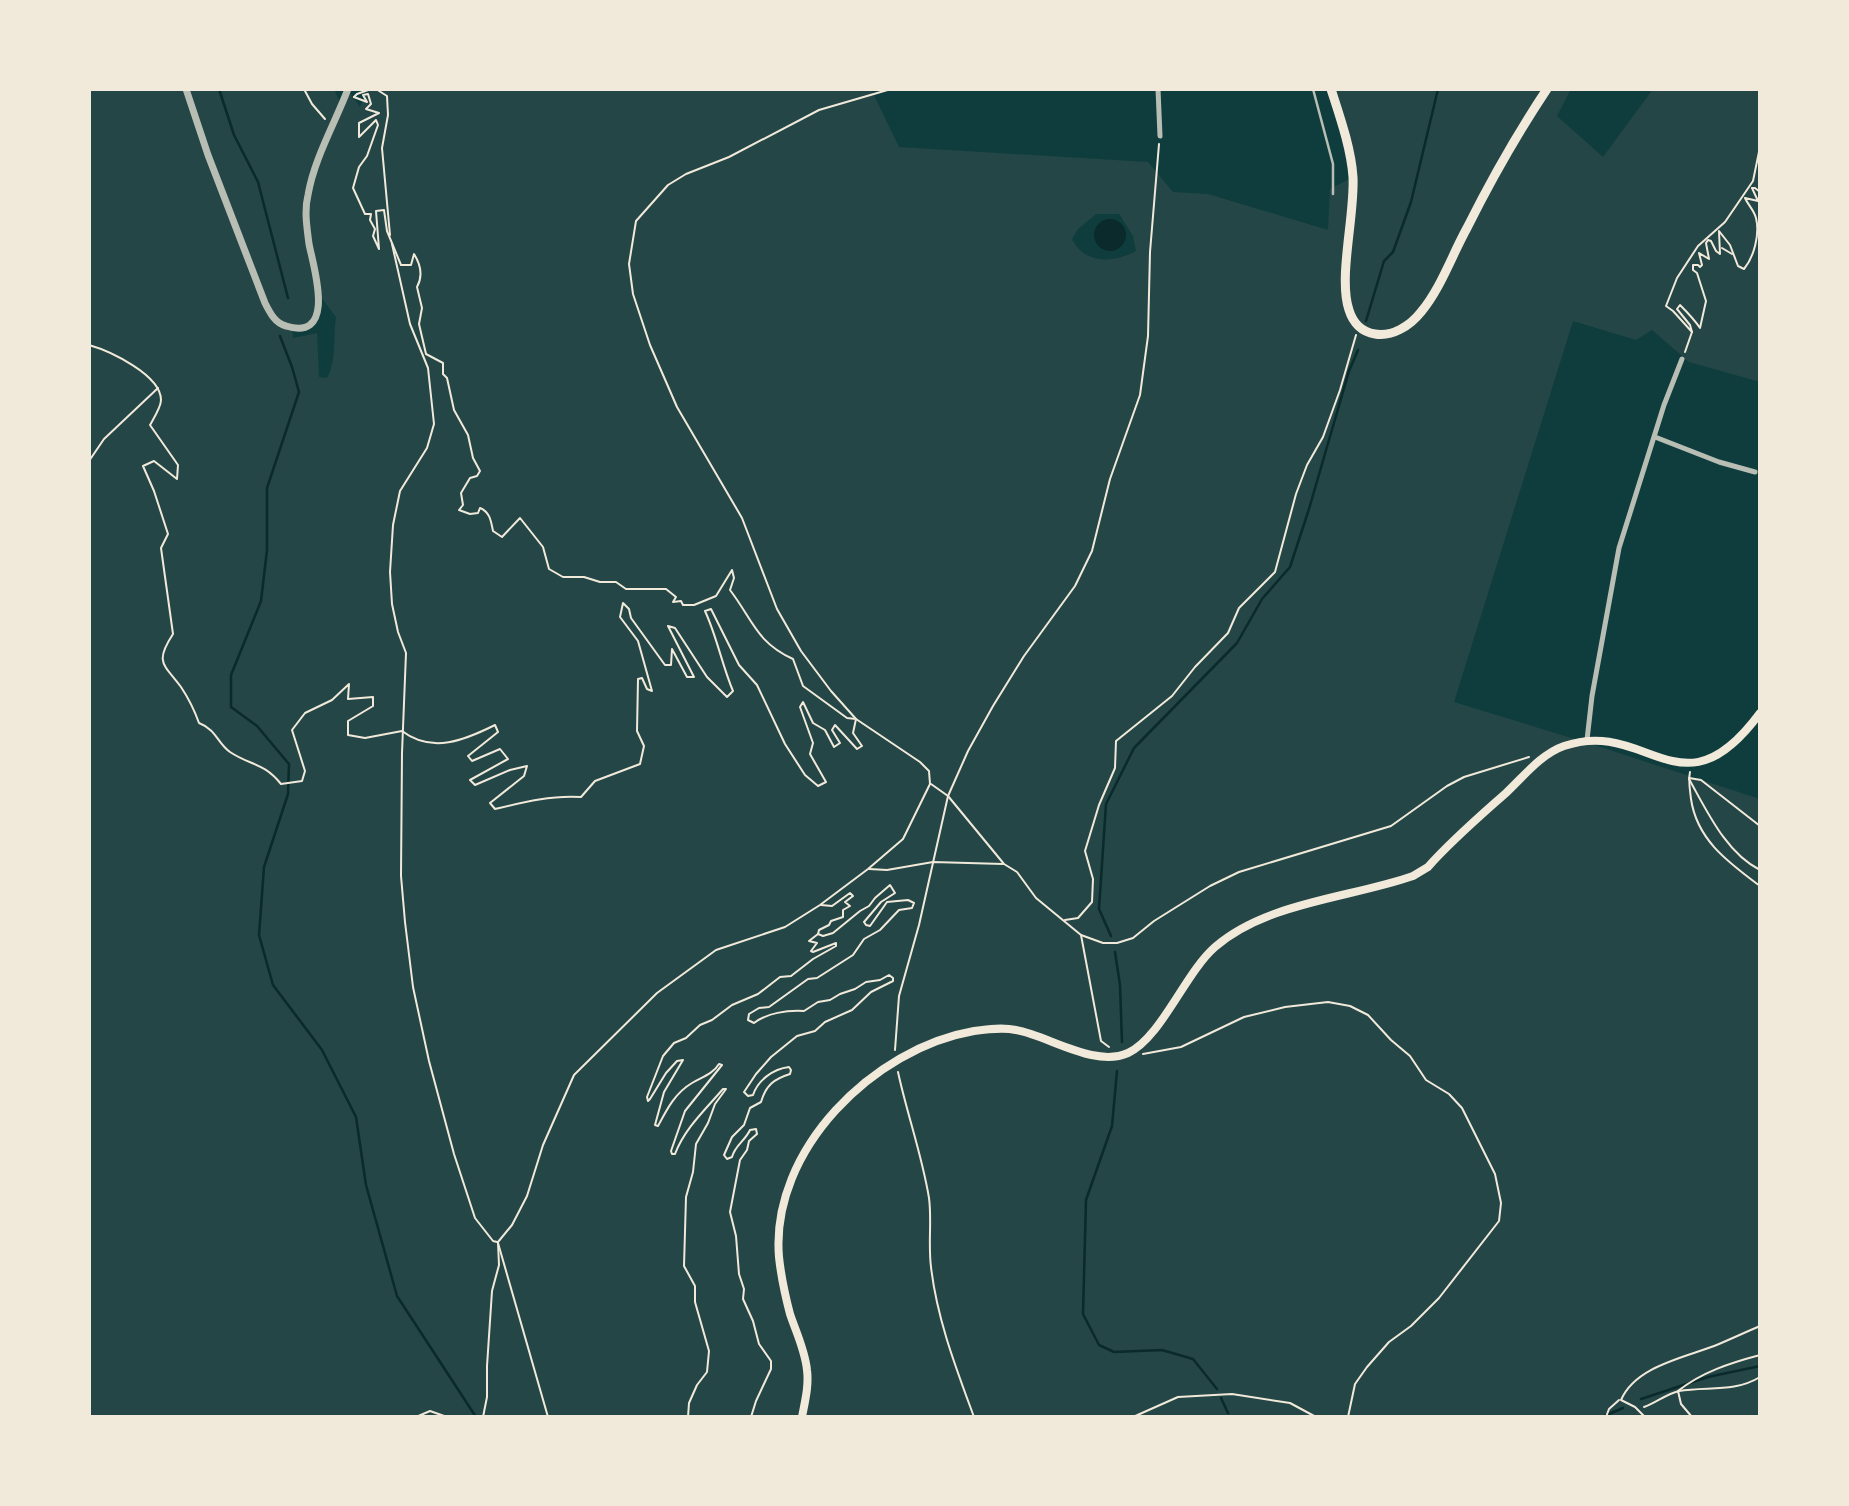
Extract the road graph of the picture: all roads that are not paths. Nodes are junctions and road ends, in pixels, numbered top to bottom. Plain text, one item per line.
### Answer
1 (186, 89) edge
2 (348, 89) edge
3 (1158, 89) edge
4 (1313, 89) edge
5 (1331, 89) edge
6 (1547, 89) edge
7 (1160, 136) road end
8 (1333, 194) dead end
9 (1682, 359) road end
10 (1655, 437) junction
11 (1755, 472) dead end
12 (1760, 712) edge
13 (1587, 740) junction
14 (802, 1417) edge

1 - 2 street
3 - 7 street
4 - 8 lane
5 - 6 main road
9 - 10 street
10 - 11 street
10 - 13 street
12 - 13 main road
13 - 14 main road

